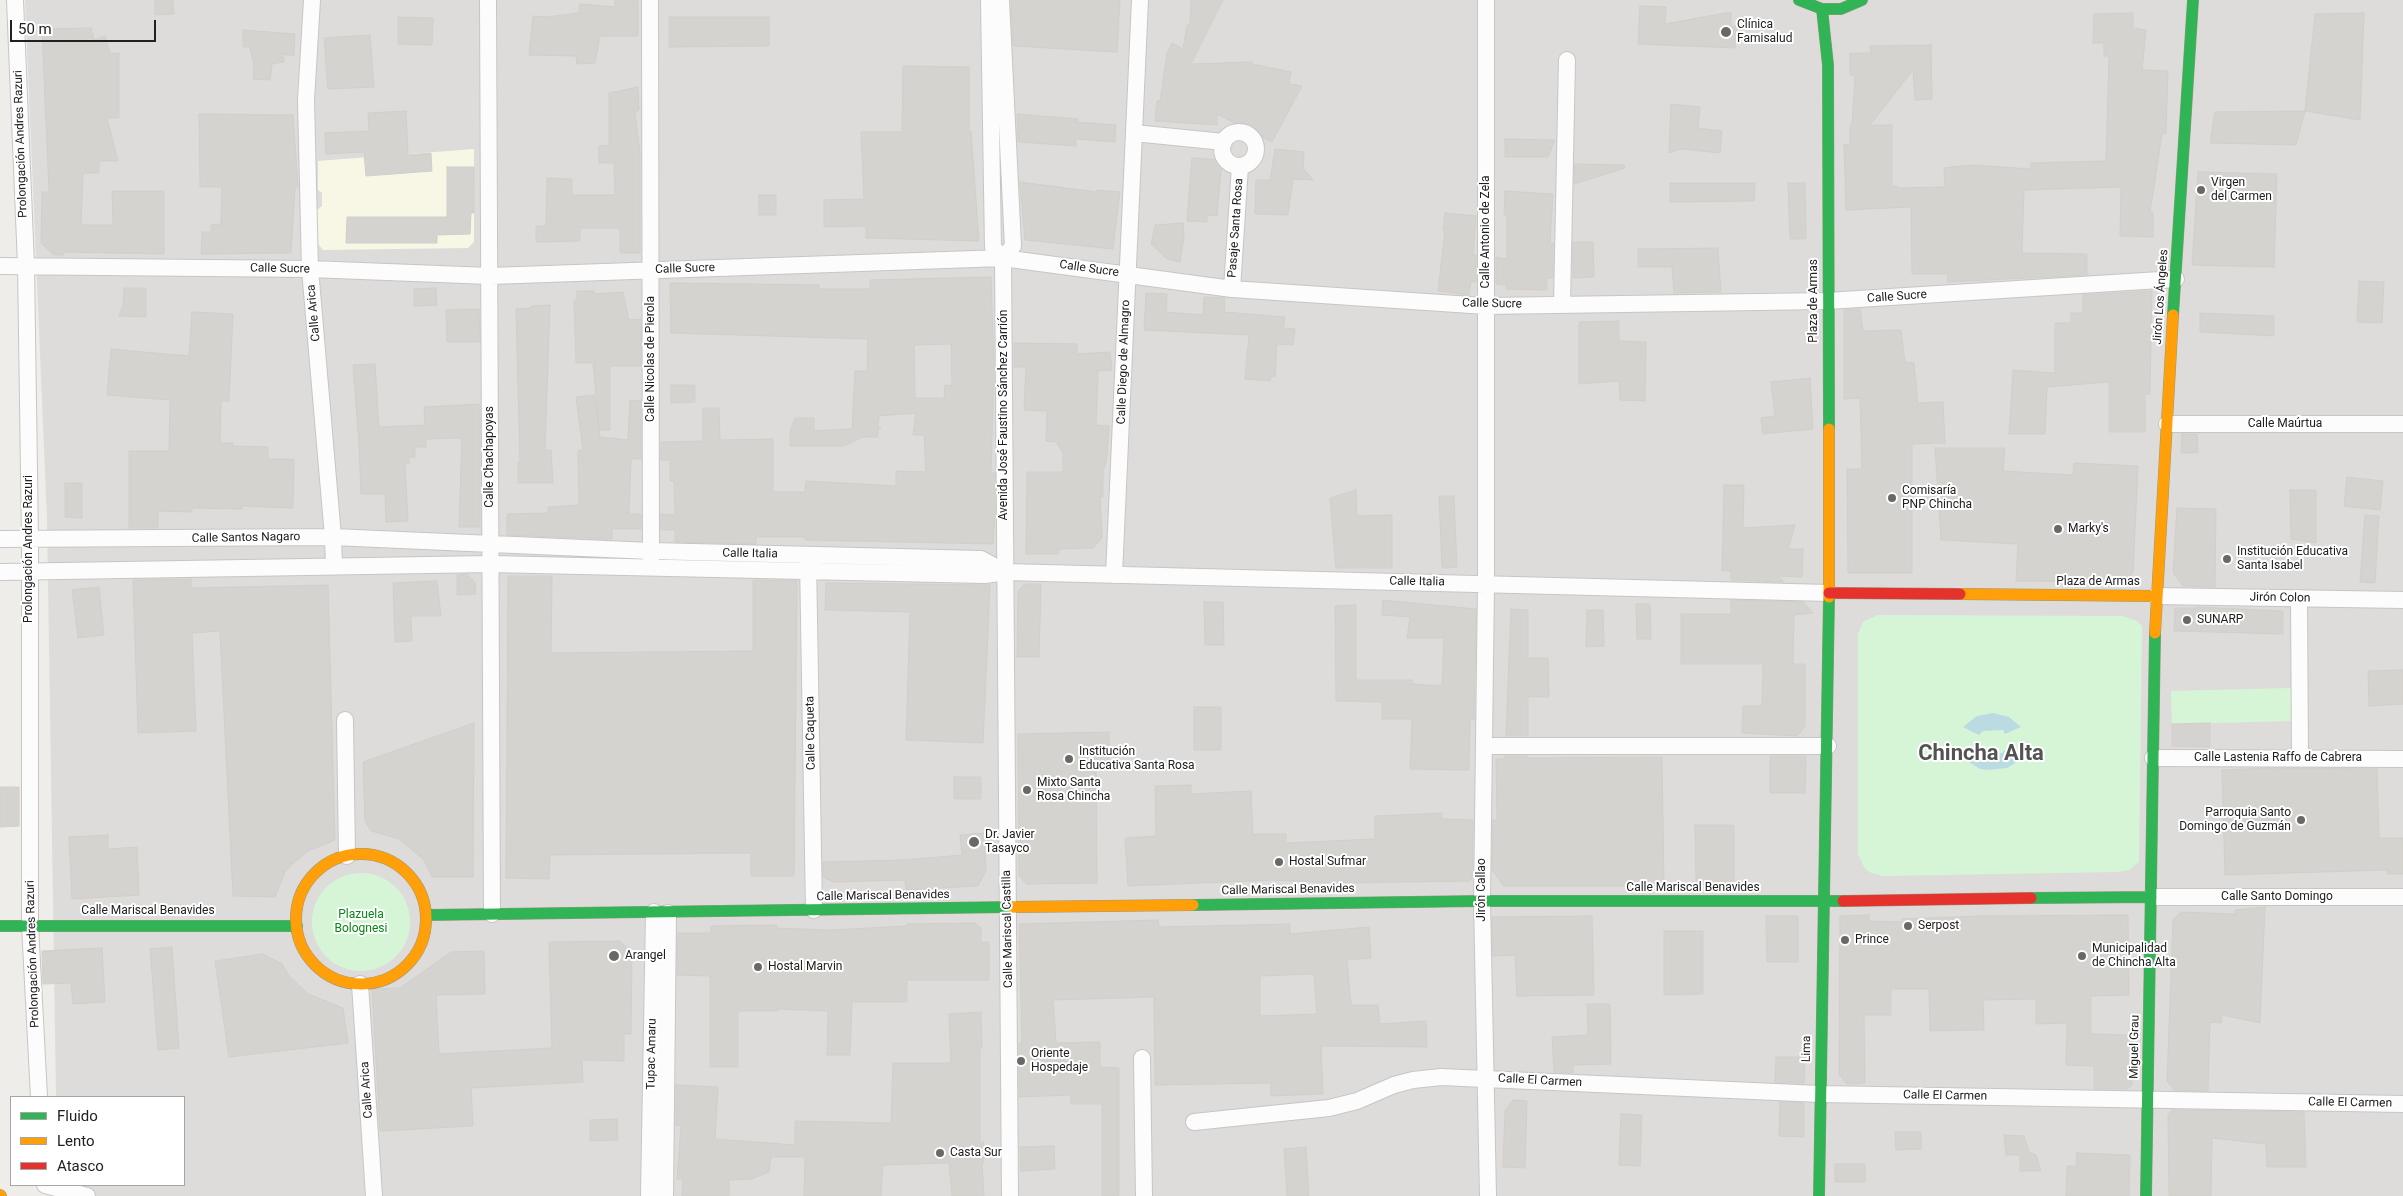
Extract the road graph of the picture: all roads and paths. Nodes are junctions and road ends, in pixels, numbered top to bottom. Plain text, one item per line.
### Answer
1 (15, 0) edge
2 (312, 0) edge
3 (488, 0) edge
4 (650, 0) edge
5 (989, 0) edge
6 (1001, 0) edge
7 (1140, 0) edge
8 (1486, 0) edge
9 (1799, 0) edge
10 (1862, 0) edge
11 (2193, 0) edge
12 (1822, 9) junction
13 (1567, 60) dead end
14 (1134, 133) junction
15 (1224, 142) junction
16 (1240, 166) junction
17 (1003, 258) junction
18 (26, 265) junction
19 (0, 266) edge
20 (310, 269) junction
21 (652, 270) junction
22 (1128, 275) junction
23 (490, 276) junction
24 (2176, 279) junction
25 (1232, 289) junction
26 (1827, 301) junction
27 (1562, 304) junction
28 (1486, 306) junction
29 (2167, 424) junction
30 (2403, 424) edge
31 (333, 537) junction
32 (0, 539) edge
33 (30, 540) junction
34 (492, 543) junction
35 (651, 559) junction
36 (808, 563) junction
37 (490, 564) junction
38 (334, 566) junction
39 (0, 572) edge
40 (29, 572) junction
41 (1005, 572) junction
42 (1114, 575) junction
43 (1486, 584) junction
44 (1829, 593) junction
45 (2156, 596) junction
46 (2299, 598) junction
47 (2403, 600) edge
48 (345, 720) dead end
49 (1484, 746) junction
50 (1828, 746) junction
51 (2153, 758) junction
52 (2300, 758) junction
53 (2403, 759) edge
54 (347, 856) junction
55 (2403, 896) edge
56 (2150, 898) junction
57 (1482, 902) junction
58 (1823, 902) junction
59 (1007, 907) junction
60 (814, 910) junction
61 (661, 912) junction
62 (492, 914) junction
63 (426, 915) junction
64 (30, 925) junction
65 (0, 926) edge
66 (297, 926) junction
67 (360, 984) junction
68 (1142, 1058) dead end
69 (1487, 1078) junction
70 (1820, 1094) junction
71 (39, 1096) edge
72 (2148, 1099) junction
73 (2403, 1104) edge
74 (1194, 1122) dead end
75 (48, 1186) edge
76 (87, 1196) edge
77 (374, 1196) edge
78 (649, 1196) edge
79 (665, 1196) edge
80 (1010, 1196) edge
81 (1144, 1196) edge
82 (1488, 1196) edge
83 (1819, 1196) edge
84 (2146, 1196) edge

1 - 18 street, Prolongación Andres Razuri
2 - 20 street, Calle Arica
3 - 23 street, Calle Chachapoyas
4 - 21 street, Calle Nicolas de Pierola
5 - 17 street, Avenida José Faustino Sánchez Carrión
6 - 17 street, Avenida José Faustino Sánchez Carrión
7 - 14 street, Calle Diego de Almagro
8 - 28 street, Calle Antonio de Zela
9 - 12 main road
10 - 12 main road
11 - 24 main road, Jirón Los Ángeles
12 - 26 main road, Plaza de Armas
13 - 27 street
14 - 15 street
14 - 22 street, Calle Diego de Almagro
15 - 16 street
15 - 16 street
16 - 25 street, Pasaje Santa Rosa
17 - 21 street, Calle Sucre
17 - 22 street, Calle Sucre
17 - 41 street, Avenida José Faustino Sánchez Carrión
18 - 19 street, Calle Sucre
18 - 20 street, Calle Sucre
18 - 33 street, Prolongación Andres Razuri
20 - 23 street, Calle Sucre
20 - 31 street, Calle Arica
21 - 23 street, Calle Sucre
21 - 35 street, Calle Nicolas de Pierola
22 - 25 street, Calle Sucre
22 - 42 street, Calle Diego de Almagro
23 - 34 street, Calle Chachapoyas
24 - 26 street, Calle Sucre
24 - 29 main road, Jirón Los Ángeles
25 - 28 street, Calle Sucre
26 - 27 street, Calle Sucre
26 - 44 main road, Plaza de Armas
27 - 28 street, Calle Sucre
28 - 43 street, Calle Antonio de Zela
29 - 30 street, Calle Maúrtua
29 - 45 main road, Jirón Los Ángeles
31 - 33 street, Calle Santos Nagaro
31 - 34 street, Calle Santos Nagaro
31 - 38 street, Calle Arica
32 - 33 street, Calle Santos Nagaro
33 - 40 street, Prolongación Andres Razuri
34 - 35 street, Calle Italia
34 - 37 street, Calle Chachapoyas
35 - 36 street, Calle Italia
35 - 37 street, Calle Italia
36 - 41 street, Calle Italia
36 - 60 street, Calle Caqueta
37 - 38 street
37 - 62 street, Calle Chachapoyas
38 - 40 street
39 - 40 street
40 - 64 street, Prolongación Andres Razuri
41 - 42 street, Calle Italia
41 - 59 street, Calle Mariscal Castilla
42 - 43 street, Calle Italia
43 - 44 street, Calle Italia
43 - 49 street, Jirón Callao
44 - 45 main road, Plaza de Armas
44 - 50 main road, Plaza de Armas
45 - 46 street, Jirón Colon
45 - 51 main road, Plaza de Armas
46 - 47 street, Jirón Colon
46 - 52 street
48 - 54 street
49 - 50 street
49 - 57 street, Jirón Callao
50 - 58 main road, Plaza de Armas
51 - 52 street, Calle Lastenia Raffo de Cabrera
51 - 56 main road, Plaza de Armas
52 - 53 street, Calle Lastenia Raffo de Cabrera
54 - 63 main road
54 - 66 main road
55 - 56 street, Calle Santo Domingo
56 - 58 main road, Calle Mariscal Benavides
56 - 72 main road, Miguel Grau
57 - 58 main road, Calle Mariscal Benavides
57 - 59 main road, Calle Mariscal Benavides
57 - 69 street, Jirón Callao
58 - 70 main road, Lima
59 - 60 main road, Calle Mariscal Benavides
59 - 80 street, Calle Mariscal Castilla
60 - 61 main road, Calle Mariscal Benavides
61 - 62 main road, Calle Mariscal Benavides
61 - 78 street, Tupac Amaru
61 - 79 street, Tupac Amaru
62 - 63 main road, Calle Mariscal Benavides
63 - 67 main road
64 - 65 main road, Calle Mariscal Benavides
64 - 66 main road, Calle Mariscal Benavides
64 - 71 street, Prolongación Andres Razuri
66 - 67 main road
67 - 77 street, Calle Arica
68 - 81 street
69 - 70 street, Calle El Carmen
69 - 74 street, Calle El Carmen
69 - 82 street, Jirón Callao
70 - 72 street, Calle El Carmen
70 - 83 main road, Lima
72 - 73 street, Calle El Carmen
72 - 84 main road, Miguel Grau
75 - 76 street

